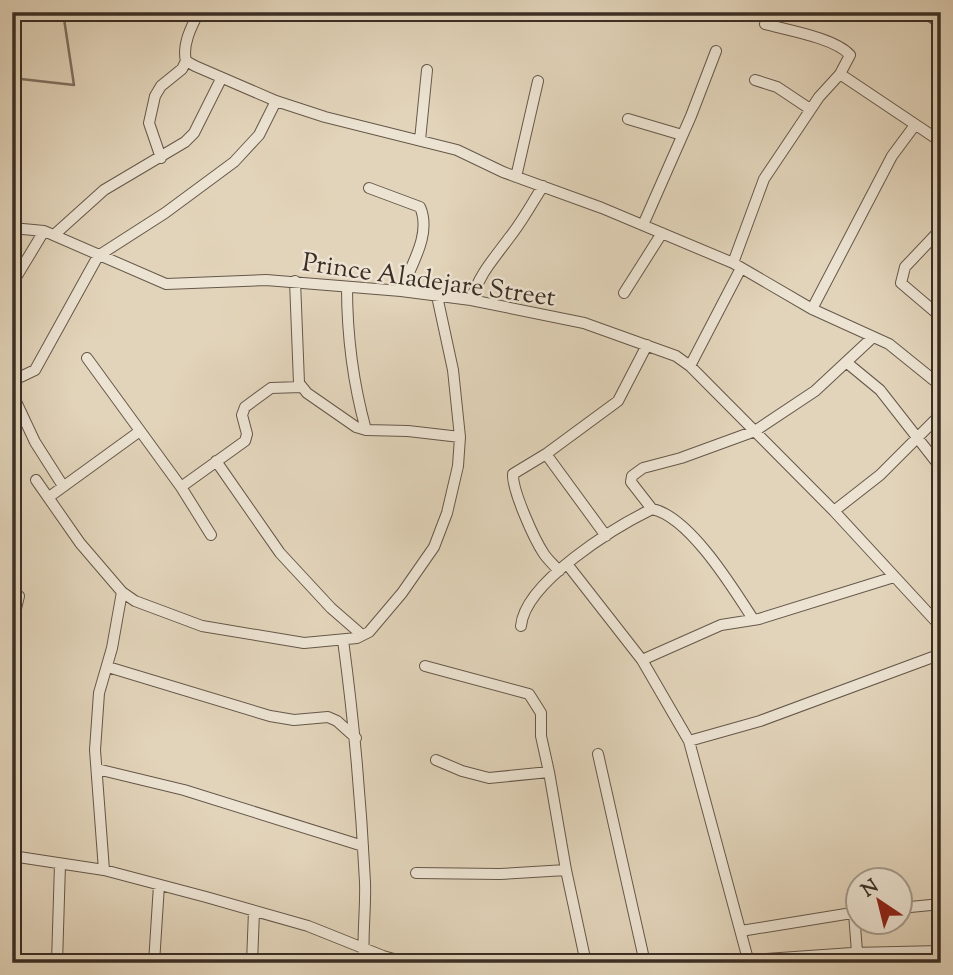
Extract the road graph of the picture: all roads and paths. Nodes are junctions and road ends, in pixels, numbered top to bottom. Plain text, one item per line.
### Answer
1 (199, 12) edge
2 (765, 24) dead end
3 (716, 51) dead end
4 (186, 61) junction
5 (427, 70) dead end
6 (840, 74) junction
7 (221, 79) junction
8 (755, 80) dead end
9 (538, 81) dead end
10 (276, 102) junction
11 (810, 109) junction
12 (628, 119) dead end
13 (915, 125) junction
14 (682, 135) junction
15 (937, 139) dead end
16 (420, 140) junction
17 (161, 158) junction
18 (516, 177) junction
19 (543, 186) junction
20 (369, 188) dead end
21 (643, 225) junction
22 (12, 228) edge
23 (941, 229) edge
24 (44, 231) junction
25 (662, 233) junction
26 (54, 235) junction
27 (98, 256) junction
28 (737, 266) junction
29 (295, 281) junction
30 (12, 284) edge
31 (347, 287) junction
32 (401, 291) junction
33 (624, 293) dead end
34 (437, 296) junction
35 (471, 300) junction
36 (812, 309) junction
37 (941, 317) edge
38 (873, 337) junction
39 (647, 345) junction
40 (87, 358) dead end
41 (846, 362) junction
42 (690, 366) junction
43 (15, 378) edge
44 (941, 386) edge
45 (301, 387) junction
46 (12, 393) edge
47 (941, 414) edge
48 (366, 430) junction
49 (140, 431) junction
50 (755, 431) junction
51 (460, 437) junction
52 (920, 438) junction
53 (546, 453) junction
54 (216, 461) junction
55 (941, 468) edge
56 (36, 480) dead end
57 (64, 486) junction
58 (181, 487) junction
59 (49, 497) junction
60 (652, 509) junction
61 (834, 511) junction
62 (211, 536) dead end
63 (606, 536) junction
64 (563, 568) junction
65 (894, 577) junction
66 (122, 592) junction
67 (19, 596) dead end
68 (753, 619) junction
69 (940, 624) edge
70 (12, 625) edge
71 (521, 626) dead end
72 (362, 635) junction
73 (343, 640) junction
74 (941, 654) edge
75 (642, 660) junction
76 (425, 666) dead end
77 (108, 667) junction
78 (356, 738) junction
79 (689, 741) junction
80 (598, 754) dead end
81 (436, 760) dead end
82 (97, 769) junction
83 (549, 772) junction
84 (363, 846) junction
85 (12, 856) edge
86 (60, 864) junction
87 (104, 870) junction
88 (565, 870) junction
89 (416, 873) dead end
90 (159, 885) junction
91 (941, 904) edge
92 (914, 907) edge
93 (254, 911) junction
94 (844, 915) edge
95 (741, 931) junction
96 (855, 936) edge
97 (363, 948) junction
98 (941, 951) edge
99 (854, 956) edge
100 (749, 961) edge
101 (57, 963) edge
102 (154, 963) edge
103 (252, 963) edge
104 (364, 963) edge
105 (408, 963) edge
106 (586, 963) edge
107 (645, 963) edge
108 (708, 963) edge

1 - 4 street
2 - 6 street
3 - 14 street
4 - 7 street
4 - 17 street
5 - 16 street
6 - 11 street
6 - 13 street
7 - 10 street
7 - 17 street
8 - 11 street
9 - 18 street
10 - 16 street
10 - 27 street
11 - 28 street
12 - 14 street
13 - 15 street
13 - 36 street
14 - 21 street
16 - 18 street
17 - 26 street
18 - 19 street
19 - 21 street
19 - 35 street
20 - 32 street
21 - 25 street
22 - 24 street, Prince Aladejare Street
23 - 37 street
24 - 26 street, Prince Aladejare Street
24 - 30 street
25 - 28 street
25 - 33 street
26 - 27 street, Prince Aladejare Street
27 - 29 street, Prince Aladejare Street
27 - 43 street
28 - 36 street
28 - 42 street
29 - 31 street, Prince Aladejare Street
29 - 45 street
31 - 32 street, Prince Aladejare Street
31 - 48 street
32 - 34 street, Prince Aladejare Street
34 - 35 street, Prince Aladejare Street
34 - 51 street
35 - 39 street, Prince Aladejare Street
36 - 38 street
38 - 41 street
38 - 44 street
39 - 42 street, Prince Aladejare Street
39 - 53 street
40 - 49 street
41 - 50 street
41 - 52 street
42 - 50 street, Prince Aladejare Street
45 - 48 street
45 - 54 street
46 - 57 street
47 - 52 street
48 - 51 street
49 - 57 street
49 - 58 street
50 - 60 street
50 - 61 street, Prince Aladejare Street
51 - 72 street
52 - 55 street
52 - 61 street
53 - 63 street
53 - 64 street
54 - 58 street
54 - 72 street
56 - 59 street
57 - 59 street
58 - 62 street
59 - 66 street
60 - 63 street
60 - 68 street
61 - 65 street, Prince Aladejare Street
63 - 64 street
64 - 71 street
64 - 75 street
65 - 68 street
65 - 69 street, Prince Aladejare Street
66 - 73 street
66 - 77 street
67 - 70 street
68 - 75 street
72 - 73 street
73 - 78 street
74 - 79 street
75 - 79 street
76 - 83 street
77 - 78 street
77 - 82 street
78 - 84 street
79 - 95 street
80 - 107 street
81 - 83 street
82 - 84 street
82 - 87 street
83 - 88 street
84 - 97 street
85 - 86 street
86 - 87 street
86 - 101 street
87 - 90 street
88 - 89 street
88 - 106 street
90 - 93 street
90 - 102 street
91 - 92 street
93 - 97 street
93 - 103 street
94 - 95 street
95 - 100 street
96 - 99 street
97 - 104 street
97 - 105 street
98 - 99 street
99 - 100 street
100 - 108 street

